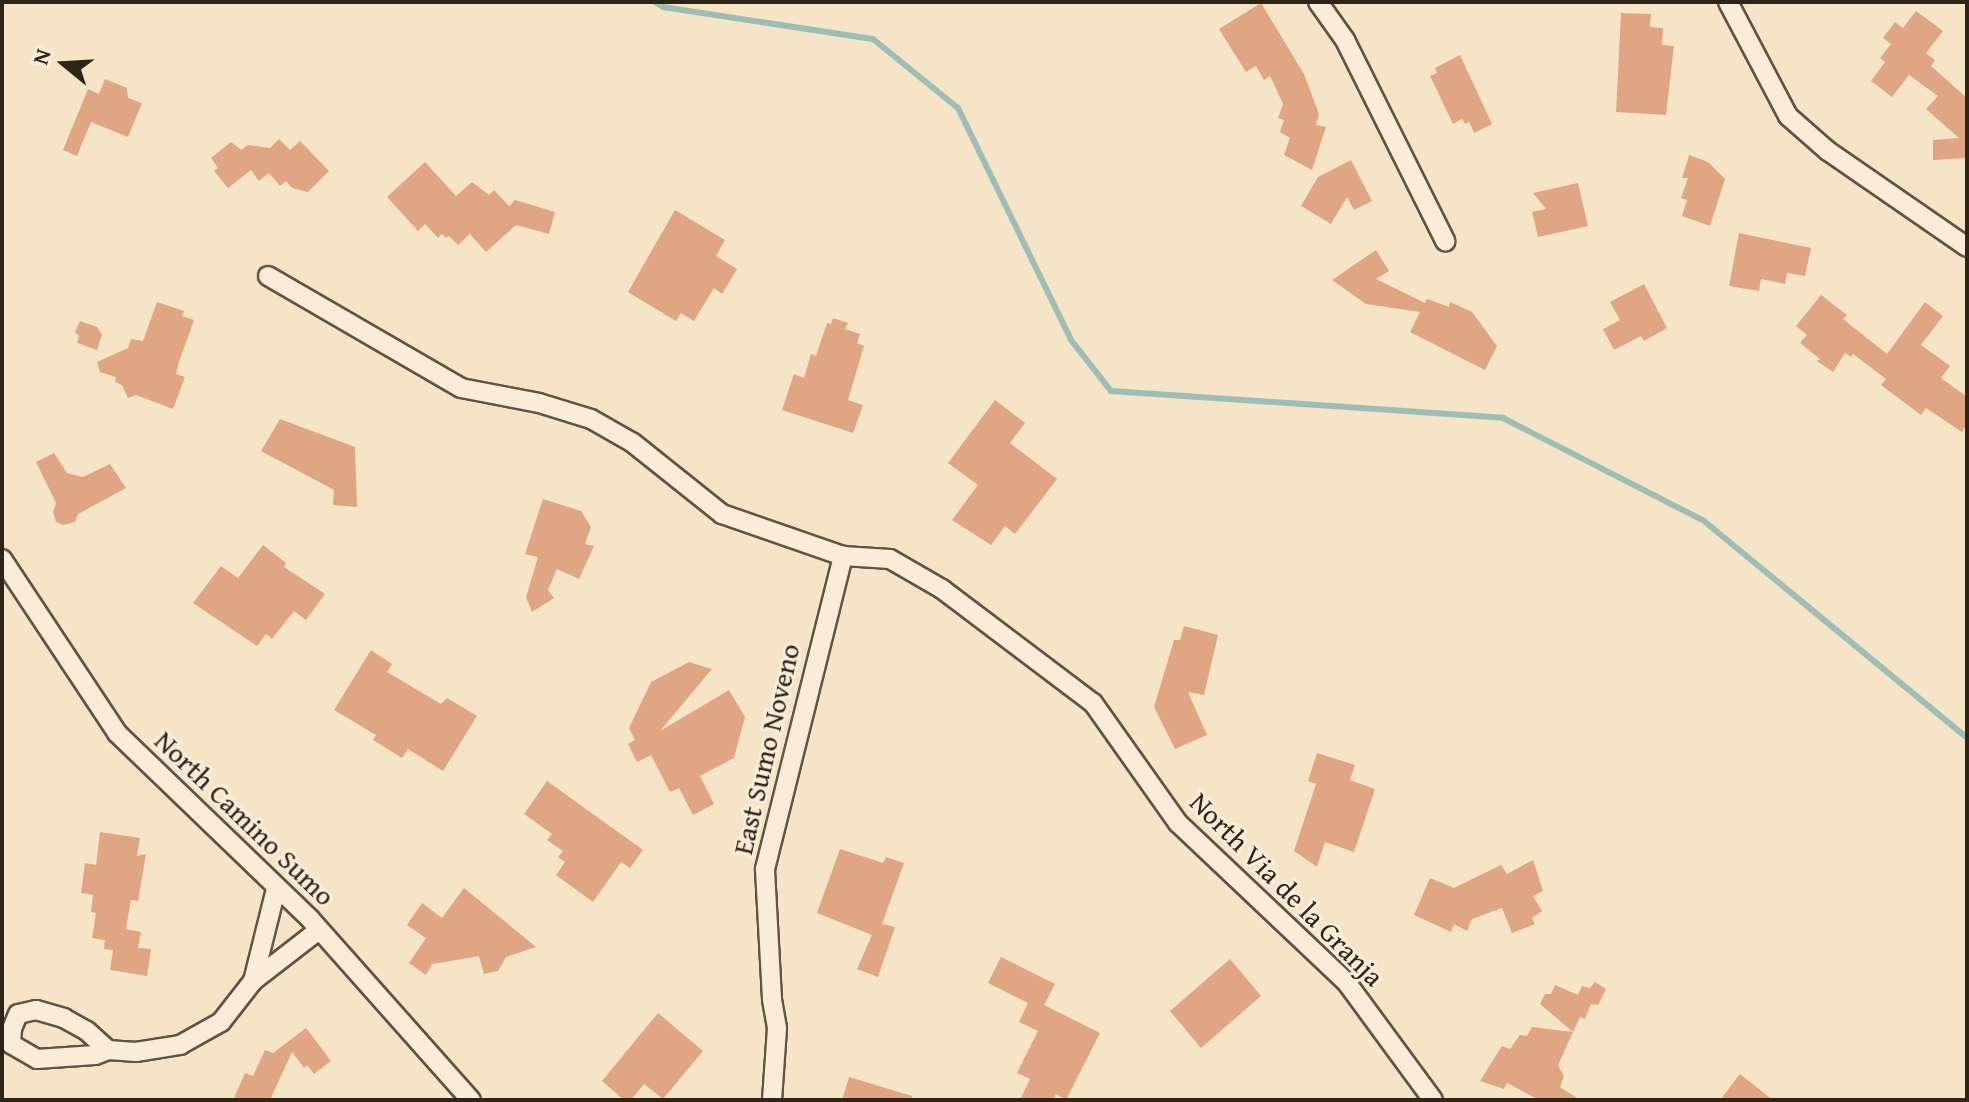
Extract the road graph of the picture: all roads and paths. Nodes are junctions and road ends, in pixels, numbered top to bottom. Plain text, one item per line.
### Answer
1 (1318, 2) edge
2 (1728, 2) edge
3 (1445, 241) dead end
4 (1967, 247) edge
5 (268, 276) dead end
6 (843, 556) junction
7 (2, 559) edge
8 (276, 889) junction
9 (319, 930) junction
10 (253, 981) junction
11 (108, 1050) junction
12 (471, 1100) edge
13 (772, 1100) edge
14 (1433, 1100) edge

1 - 3 street
2 - 4 street
5 - 6 street, North Via de la Granja
6 - 13 street, East Sumo Noveno
6 - 14 street, North Via de la Granja
7 - 8 street, North Camino Sumo
8 - 9 street, North Camino Sumo
8 - 10 street
9 - 10 street
9 - 12 street, North Camino Sumo
10 - 11 street
11 - 11 street

